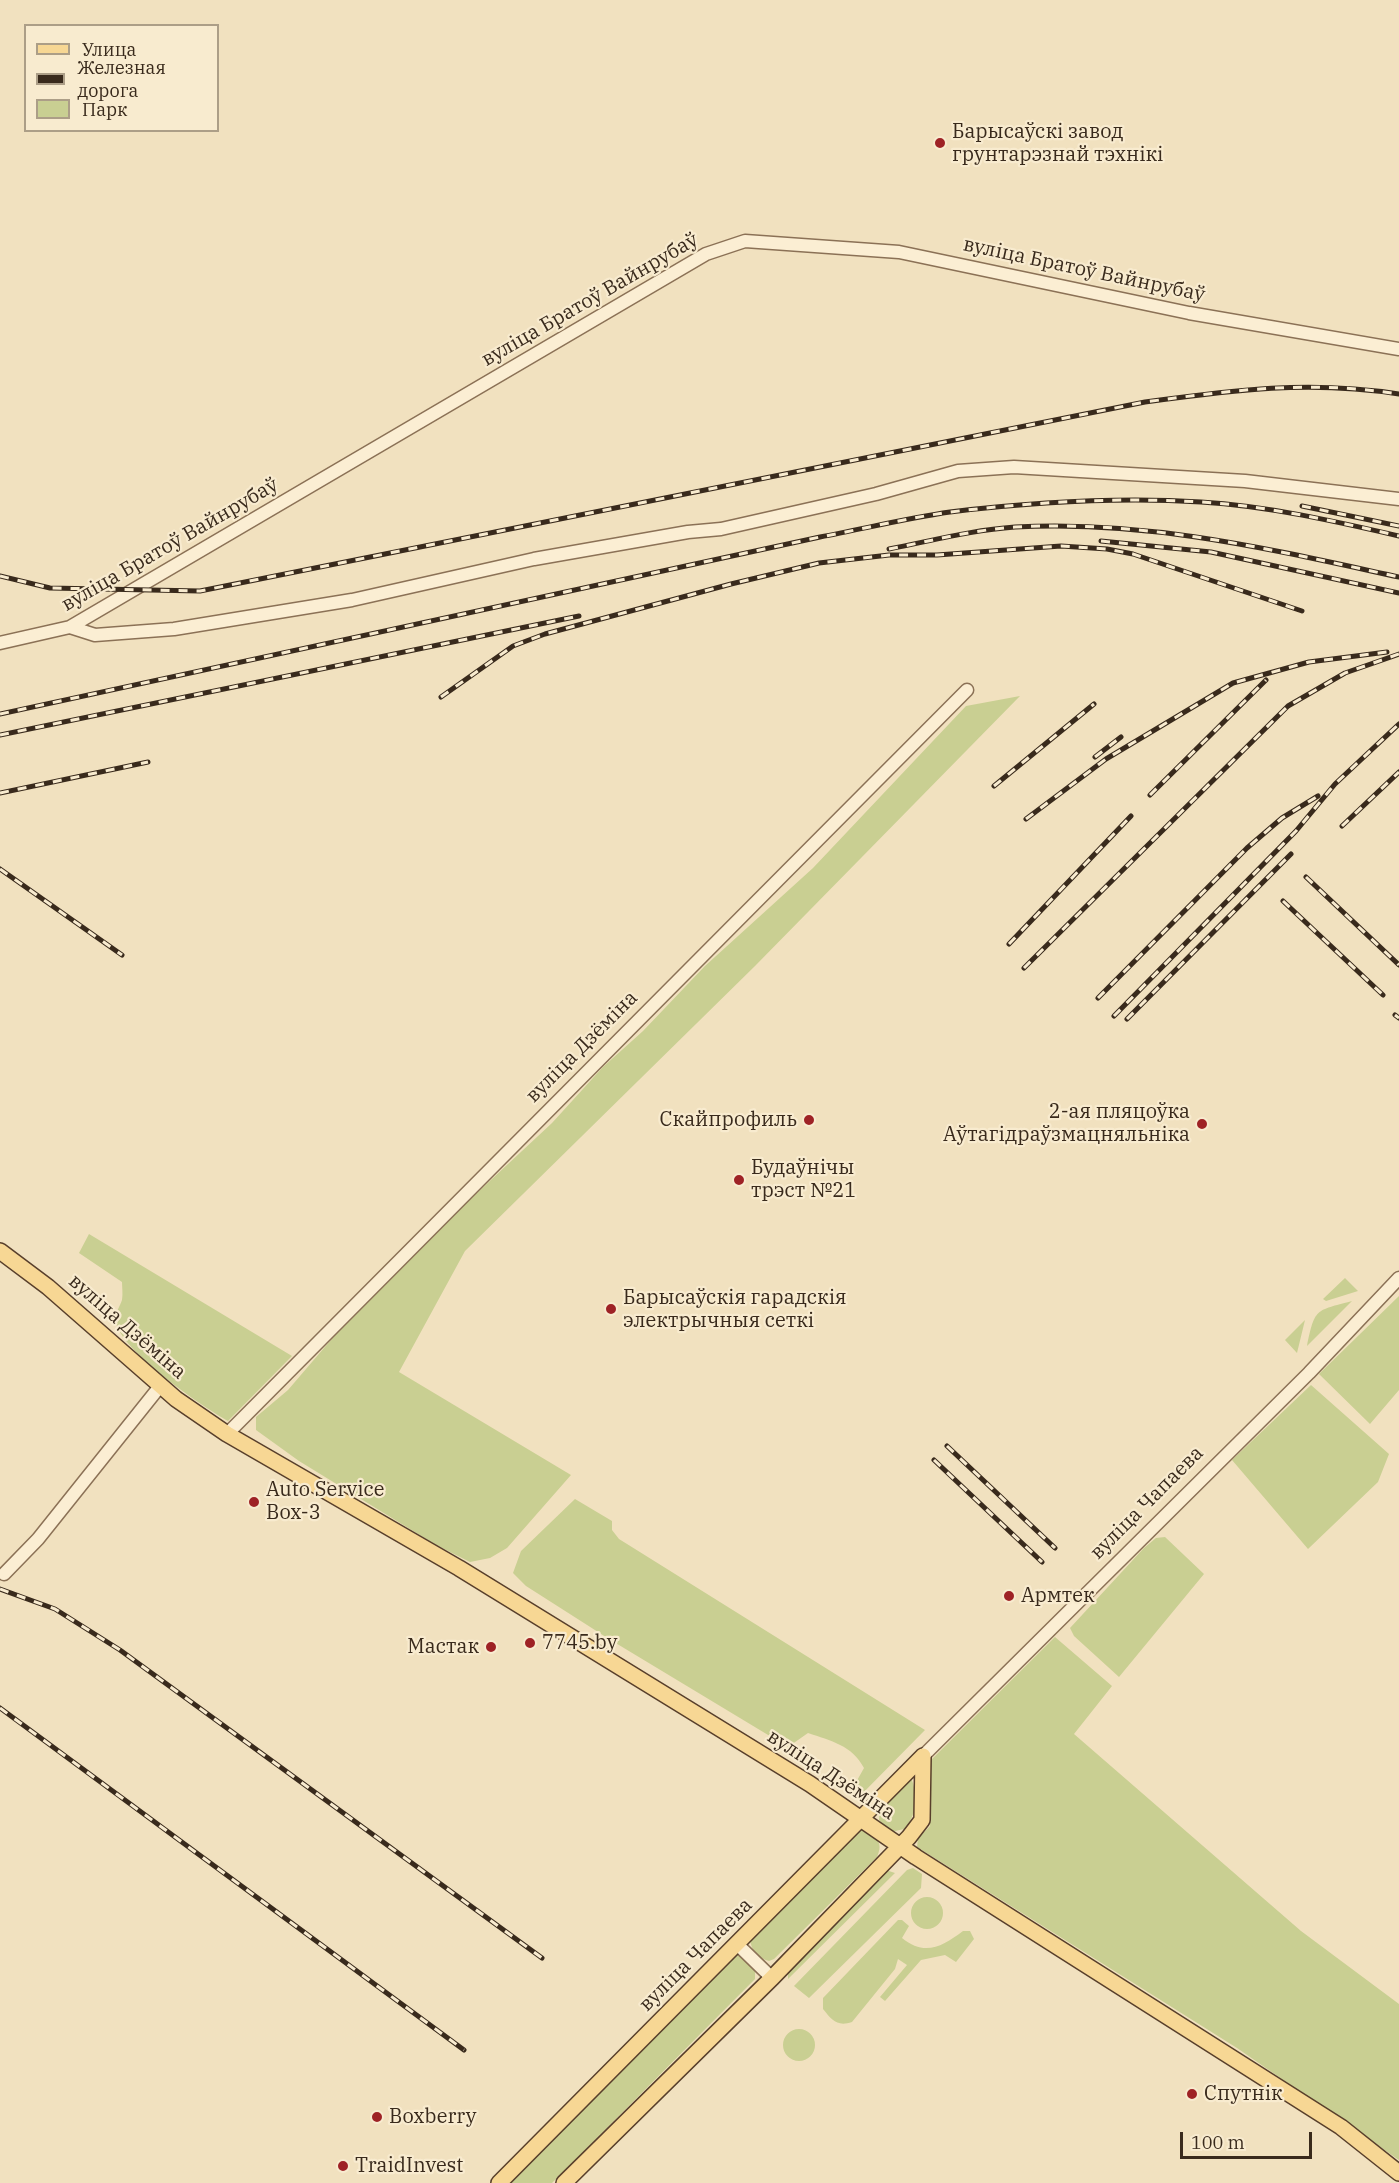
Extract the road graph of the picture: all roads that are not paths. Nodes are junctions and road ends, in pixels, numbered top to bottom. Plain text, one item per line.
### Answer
1 (1399, 349) edge
2 (1399, 499) edge
3 (70, 627) junction
4 (0, 642) edge
5 (967, 690) dead end
6 (0, 1251) edge
7 (1399, 1278) edge
8 (161, 1385) junction
9 (227, 1434) junction
10 (4, 1574) dead end
11 (923, 1756) junction
12 (861, 1818) junction
13 (900, 1846) junction
14 (737, 1944) junction
15 (772, 1978) junction
16 (1399, 2173) edge
17 (499, 2183) edge
18 (564, 2183) edge

1 - 3 street, вуліца Братоў Вайнрубаў
2 - 3 street
3 - 4 street, вуліца Братоў Вайнрубаў
5 - 9 street, вуліца Дзёміна
6 - 8 main road, вуліца Дзёміна
7 - 11 street, вуліца Чапаева
8 - 9 main road, вуліца Дзёміна
8 - 10 street
9 - 12 main road, вуліца Дзёміна
11 - 12 main road, вуліца Чапаева
11 - 13 main road
12 - 13 main road, вуліца Дзёміна
12 - 14 main road, вуліца Чапаева
13 - 15 main road
13 - 16 main road, вуліца Дзёміна
14 - 15 street
14 - 17 main road, вуліца Чапаева
15 - 18 main road

